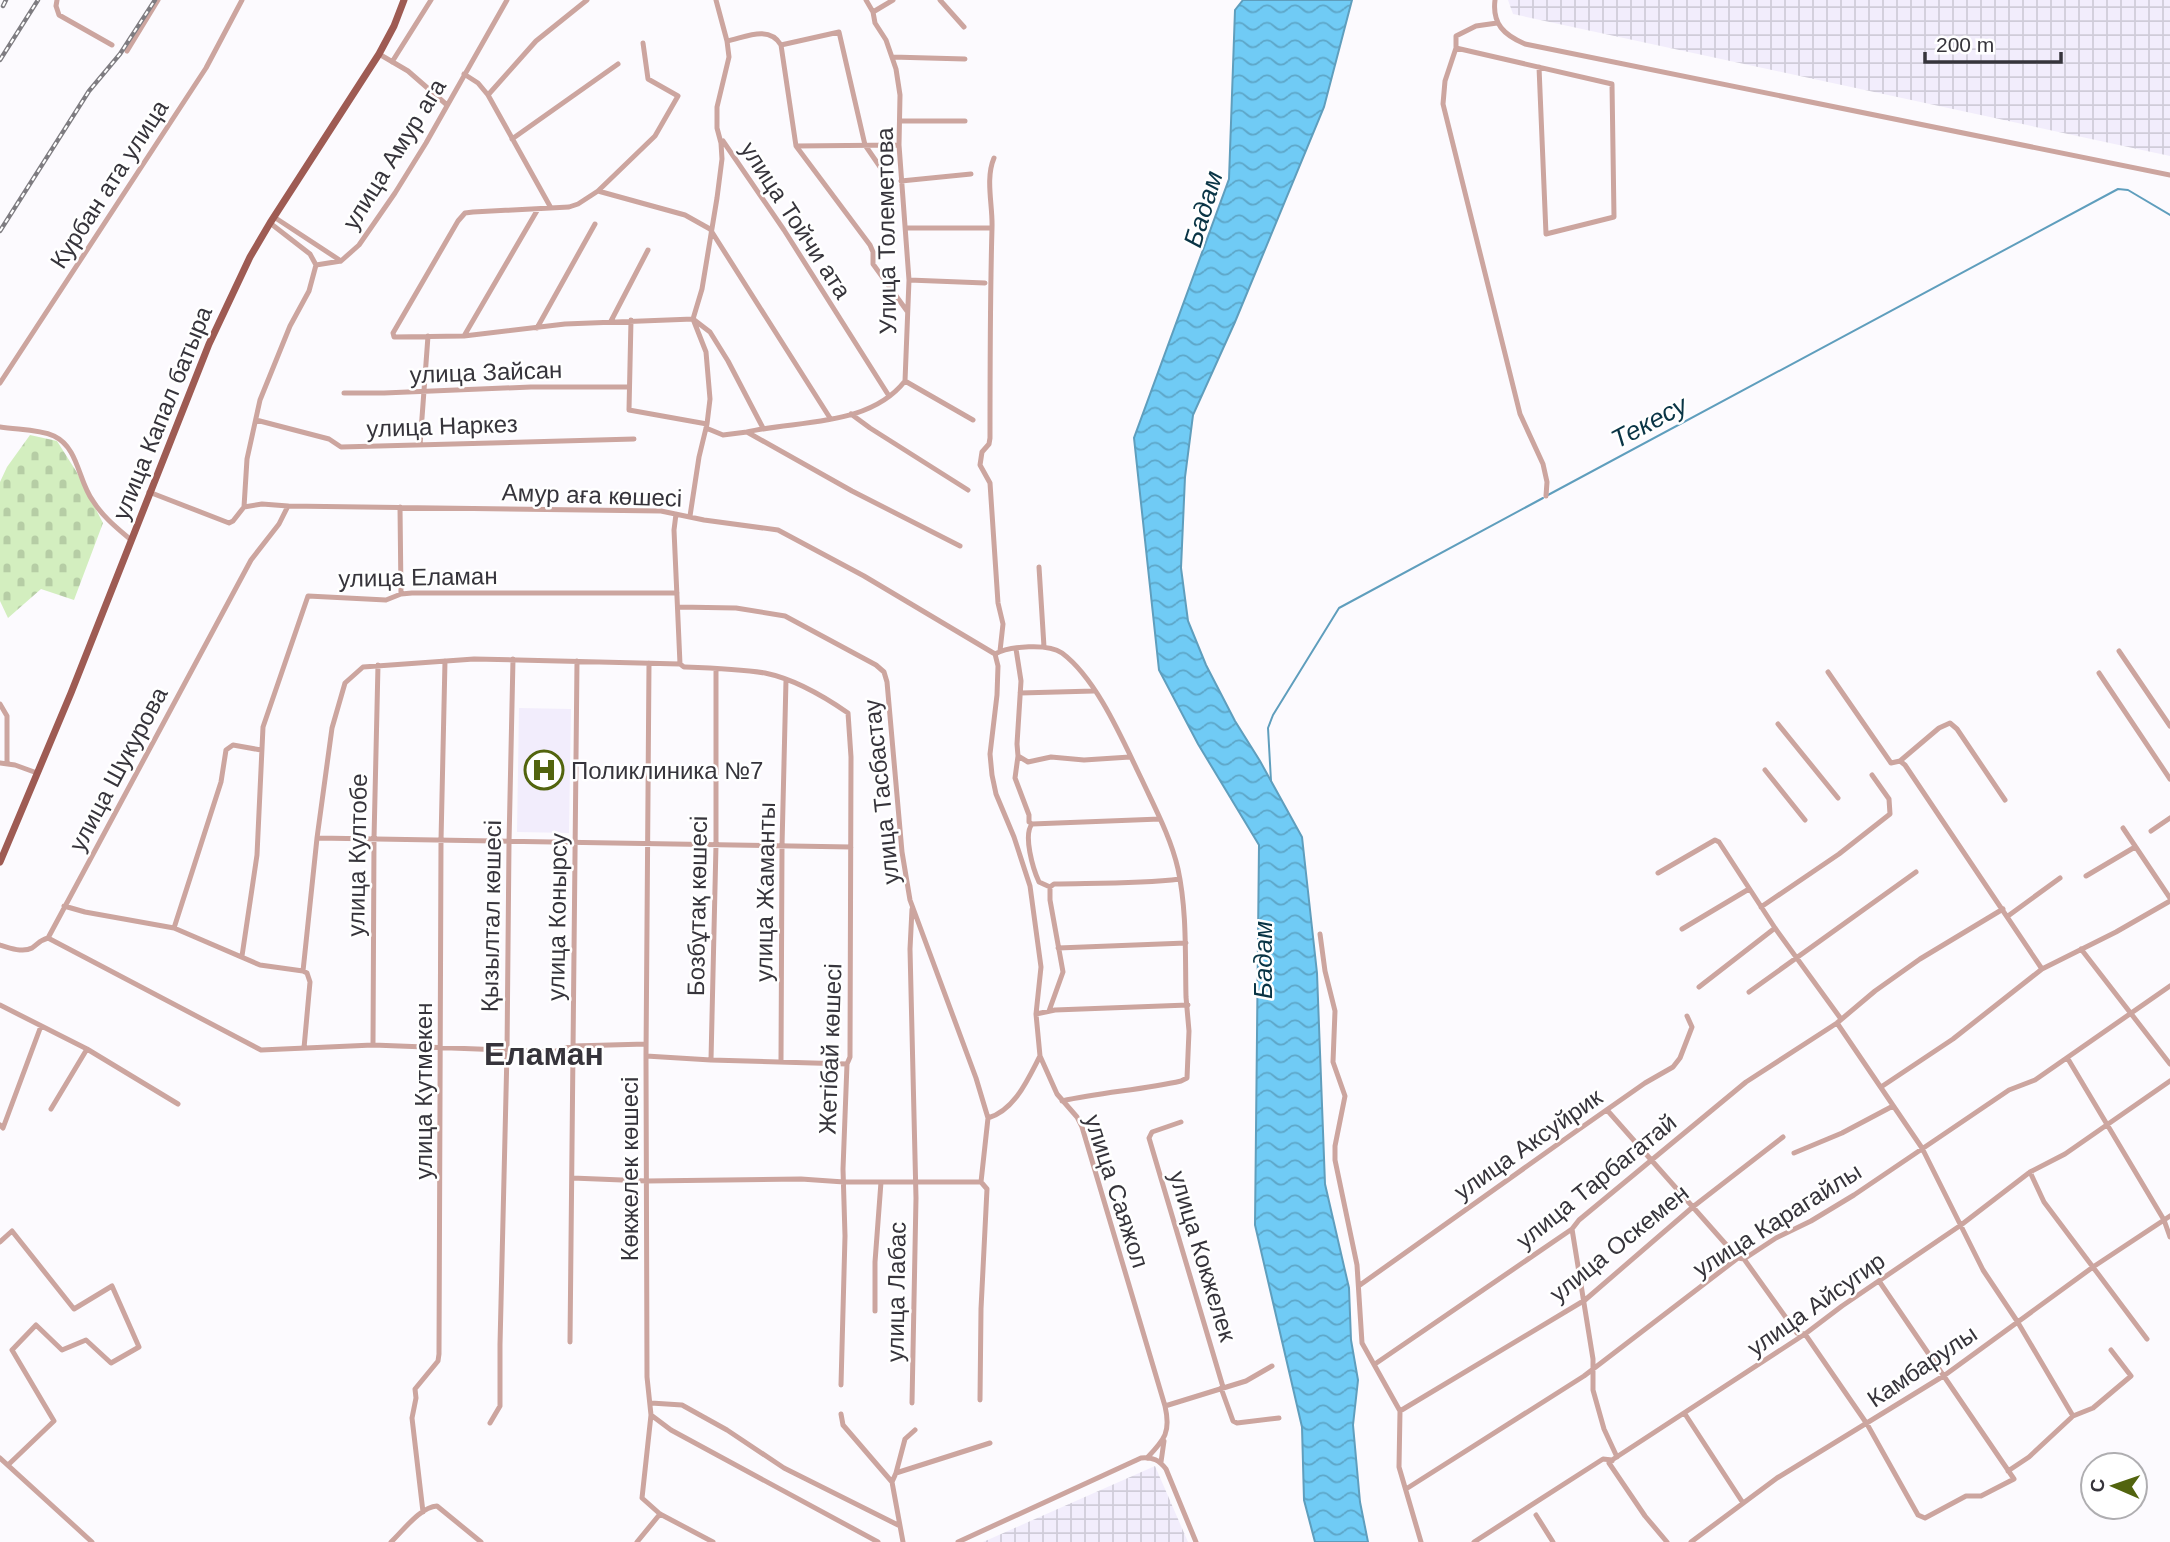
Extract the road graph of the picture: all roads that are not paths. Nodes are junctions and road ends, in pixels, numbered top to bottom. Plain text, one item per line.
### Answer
1 (57, 0) edge
2 (158, 0) edge
3 (242, 0) edge
4 (404, 0) edge
5 (431, 0) edge
6 (506, 0) edge
7 (587, 0) edge
8 (716, 0) edge
9 (866, 0) edge
10 (893, 0) edge
11 (940, 0) edge
12 (1495, 0) edge
13 (873, 12) junction
14 (1497, 23) junction
15 (964, 27) dead end
16 (727, 41) junction
17 (643, 43) dead end
18 (112, 45) dead end
19 (781, 45) junction
20 (1456, 48) junction
21 (127, 51) dead end
22 (379, 54) junction
23 (892, 57) junction
24 (965, 59) dead end
25 (392, 62) junction
26 (618, 64) dead end
27 (1539, 67) junction
28 (464, 74) junction
29 (488, 95) junction
30 (447, 105) junction
31 (901, 121) junction
32 (965, 121) dead end
33 (719, 135) junction
34 (512, 139) junction
35 (865, 145) junction
36 (899, 145) junction
37 (796, 146) junction
38 (994, 158) dead end
39 (971, 174) dead end
40 (2170, 174) edge
41 (887, 177) dead end
42 (901, 181) junction
43 (598, 191) junction
44 (551, 208) junction
45 (538, 209) junction
46 (272, 220) junction
47 (595, 224) dead end
48 (906, 228) junction
49 (992, 228) junction
50 (710, 229) junction
51 (649, 250) dead end
52 (341, 261) junction
53 (316, 265) junction
54 (909, 280) junction
55 (985, 283) dead end
56 (907, 311) junction
57 (693, 319) junction
58 (631, 320) junction
59 (611, 321) junction
60 (537, 328) junction
61 (428, 336) junction
62 (464, 336) junction
63 (905, 381) junction
64 (0, 383) edge
65 (629, 387) junction
66 (424, 391) junction
67 (344, 393) dead end
68 (889, 396) junction
69 (852, 414) junction
70 (830, 418) junction
71 (256, 420) junction
72 (973, 420) dead end
73 (707, 426) junction
74 (0, 427) edge
75 (763, 428) junction
76 (747, 432) junction
77 (634, 439) dead end
78 (420, 445) junction
79 (968, 490) dead end
80 (149, 492) junction
81 (1546, 496) dead end
82 (288, 506) junction
83 (244, 507) junction
84 (400, 507) junction
85 (676, 513) junction
86 (690, 516) junction
87 (131, 540) junction
88 (960, 546) dead end
89 (1040, 567) dead end
90 (677, 593) junction
91 (401, 594) junction
92 (678, 607) junction
93 (1044, 647) junction
94 (1016, 649) junction
95 (995, 651) junction
96 (2119, 651) dead end
97 (513, 659) junction
98 (444, 661) junction
99 (577, 661) junction
100 (649, 663) junction
101 (680, 664) junction
102 (378, 666) junction
103 (716, 669) junction
104 (1828, 672) dead end
105 (2099, 673) dead end
106 (786, 680) junction
107 (1094, 691) junction
108 (1020, 693) junction
109 (0, 704) edge
110 (1779, 724) dead end
111 (2170, 726) edge
112 (261, 750) junction
113 (1018, 756) junction
114 (1130, 757) junction
115 (1900, 761) junction
116 (4, 763) edge
117 (1765, 770) dead end
118 (37, 773) junction
119 (1872, 775) dead end
120 (2170, 779) edge
121 (1838, 798) dead end
122 (2005, 800) dead end
123 (2170, 818) edge
124 (1160, 819) junction
125 (1805, 820) dead end
126 (1032, 824) junction
127 (2123, 828) dead end
128 (2151, 831) dead end
129 (317, 838) junction
130 (374, 839) junction
131 (441, 841) junction
132 (509, 843) junction
133 (575, 843) junction
134 (647, 844) junction
135 (716, 845) junction
136 (782, 846) junction
137 (851, 847) junction
138 (2135, 847) junction
139 (0, 862) edge
140 (1916, 872) dead end
141 (1658, 873) dead end
142 (2086, 876) dead end
143 (2060, 878) dead end
144 (1180, 879) junction
145 (1052, 886) junction
146 (1749, 888) junction
147 (2170, 900) edge
148 (64, 906) junction
149 (912, 907) junction
150 (1761, 907) junction
151 (2003, 909) junction
152 (2008, 916) junction
153 (174, 928) junction
154 (1775, 928) junction
155 (1682, 929) dead end
156 (1320, 934) dead end
157 (48, 937) junction
158 (1185, 943) junction
159 (0, 945) edge
160 (1058, 948) junction
161 (2081, 949) junction
162 (242, 956) junction
163 (1798, 957) junction
164 (2042, 969) junction
165 (303, 971) junction
166 (2170, 986) edge
167 (1699, 987) dead end
168 (1749, 992) dead end
169 (0, 1005) edge
170 (1188, 1005) junction
171 (1049, 1011) junction
172 (1035, 1014) junction
173 (2132, 1014) junction
174 (1687, 1016) dead end
175 (1839, 1021) junction
176 (41, 1026) junction
177 (646, 1044) junction
178 (373, 1045) junction
179 (573, 1046) junction
180 (304, 1048) junction
181 (88, 1049) junction
182 (442, 1049) junction
183 (507, 1049) junction
184 (646, 1056) junction
185 (1040, 1056) junction
186 (2068, 1059) junction
187 (710, 1060) junction
188 (781, 1062) junction
189 (847, 1064) junction
190 (2170, 1064) edge
191 (2170, 1081) edge
192 (1881, 1087) junction
193 (1062, 1101) junction
194 (178, 1104) dead end
195 (1893, 1107) junction
196 (51, 1109) dead end
197 (1607, 1110) junction
198 (988, 1118) junction
199 (1181, 1122) dead end
200 (0, 1125) edge
201 (2106, 1125) junction
202 (1783, 1138) dead end
203 (1922, 1148) junction
204 (1794, 1153) dead end
205 (1652, 1158) junction
206 (2030, 1172) junction
207 (572, 1178) junction
208 (647, 1181) junction
209 (844, 1182) junction
210 (881, 1182) junction
211 (914, 1182) junction
212 (981, 1182) junction
213 (1694, 1206) junction
214 (2167, 1218) edge
215 (1961, 1226) junction
216 (1572, 1229) junction
217 (2170, 1237) edge
218 (0, 1242) edge
219 (1741, 1259) junction
220 (2094, 1267) junction
221 (1880, 1281) junction
222 (1360, 1285) junction
223 (1585, 1300) junction
224 (875, 1311) dead end
225 (2017, 1321) junction
226 (1805, 1334) junction
227 (2147, 1339) dead end
228 (570, 1342) dead end
229 (2111, 1350) dead end
230 (1375, 1364) junction
231 (1272, 1366) dead end
232 (1591, 1370) junction
233 (1945, 1375) junction
234 (841, 1385) dead end
235 (1222, 1388) junction
236 (979, 1400) dead end
237 (912, 1403) dead end
238 (651, 1404) junction
239 (1165, 1406) junction
240 (1400, 1411) junction
241 (841, 1414) dead end
242 (1685, 1414) junction
243 (651, 1415) junction
244 (2073, 1416) junction
245 (1279, 1419) dead end
246 (490, 1423) dead end
247 (1867, 1424) junction
248 (915, 1430) dead end
249 (1164, 1441) junction
250 (990, 1443) dead end
251 (0, 1458) edge
252 (1147, 1458) junction
253 (1614, 1459) junction
254 (1161, 1462) junction
255 (8, 1465) junction
256 (2008, 1471) junction
257 (896, 1473) junction
258 (892, 1482) junction
259 (1406, 1489) junction
260 (1743, 1503) junction
261 (423, 1512) junction
262 (660, 1514) junction
263 (1536, 1515) dead end
264 (900, 1526) junction
265 (92, 1542) edge
266 (391, 1542) edge
267 (481, 1542) edge
268 (637, 1542) edge
269 (713, 1542) edge
270 (878, 1542) edge
271 (903, 1542) edge
272 (958, 1542) edge
273 (1196, 1542) edge
274 (1421, 1542) edge
275 (1474, 1542) edge
276 (1553, 1542) edge
277 (1667, 1542) edge
278 (1691, 1542) edge

1 - 18 street
2 - 21 street
3 - 64 street, Курбан ата улица
4 - 22 main road, улица Капал батыра
5 - 25 street
6 - 28 street, улица Амур ага
7 - 29 street
8 - 16 street
9 - 13 street, Улица Толеметова
10 - 13 street
11 - 15 street
12 - 14 street
13 - 23 street, Улица Толеметова
14 - 20 street
14 - 40 street
16 - 19 street
16 - 33 street
17 - 43 street
19 - 35 street
19 - 37 street
20 - 27 street
20 - 81 street
22 - 25 street
22 - 46 main road, улица Капал батыра
23 - 24 street
23 - 31 street, Улица Толеметова
25 - 30 street
26 - 34 street
27 - 27 street
28 - 29 street
28 - 30 street, улица Амур ага
29 - 34 street
30 - 52 street, улица Амур ага
31 - 32 street
31 - 36 street, Улица Толеметова
33 - 50 street
33 - 68 street, улица Тойчи ата
34 - 44 street
35 - 36 street
35 - 37 street
35 - 41 street
36 - 42 street, Улица Толеметова
37 - 56 street
38 - 49 street, улица Саяжол
39 - 42 street
42 - 48 street, Улица Толеметова
43 - 44 street
43 - 50 street
44 - 45 street
45 - 61 street
45 - 62 street
46 - 52 street
46 - 53 street
46 - 80 main road, улица Капал батыра
47 - 60 street
48 - 49 street
48 - 54 street, Улица Толеметова
49 - 95 street, улица Саяжол
50 - 57 street
50 - 70 street
51 - 59 street
52 - 53 street, улица Амур ага
53 - 71 street
54 - 55 street
54 - 56 street, Улица Толеметова
56 - 63 street, Улица Толеметова
57 - 58 street
57 - 73 street
57 - 75 street
58 - 59 street
58 - 65 street
59 - 60 street
60 - 62 street
61 - 62 street
61 - 66 street
63 - 68 street
63 - 72 street
65 - 66 street, улица Зайсан
65 - 73 street
66 - 67 street, улица Зайсан
66 - 78 street
68 - 69 street
69 - 70 street
69 - 79 street
70 - 75 street
71 - 78 street, улица Наркез
71 - 83 street
73 - 76 street
73 - 86 street
74 - 87 street
75 - 76 street
76 - 88 street
77 - 78 street, улица Наркез
80 - 83 street
80 - 87 main road, улица Капал батыра
82 - 83 street
82 - 84 street, Амур аға көшесі
82 - 148 street, улица Шукурова
84 - 85 street, Амур аға көшесі
84 - 91 street
85 - 86 street, Амур аға көшесі
85 - 90 street
86 - 95 street, Амур аға көшесі
87 - 118 main road, улица Капал батыра
89 - 93 street
90 - 91 street, улица Еламан
90 - 92 street
91 - 112 street, улица Еламан
92 - 101 street
92 - 149 street, улица Тасбастау
93 - 94 street
93 - 107 street
94 - 95 street
94 - 108 street
95 - 172 street, улица Саяжол
96 - 111 street
97 - 98 street
97 - 99 street
97 - 132 street, Қызылтал көшесі
98 - 102 street
98 - 131 street, улица Кутмекен
99 - 100 street
99 - 133 street, улица Конырсу
100 - 101 street
100 - 134 street, Көкжелек көшесі
101 - 103 street
102 - 129 street
102 - 130 street, улица Култобе
103 - 106 street
103 - 135 street, Бозбұтақ көшесі
104 - 115 street
105 - 120 street
106 - 136 street, улица Жаманты
106 - 137 street, Жетібай көшесі
107 - 108 street
107 - 114 street
108 - 113 street
109 - 116 street
110 - 121 street
112 - 153 street
112 - 162 street, улица Еламан
113 - 114 street
113 - 126 street
114 - 124 street
115 - 122 street
115 - 151 street
116 - 118 street
117 - 125 street
118 - 139 main road, улица Капал батыра
119 - 150 street
123 - 128 street
124 - 126 street
124 - 144 street
126 - 145 street
127 - 138 street
129 - 130 street
129 - 165 street
130 - 131 street
130 - 178 street, улица Култобе
131 - 132 street
131 - 182 street, улица Кутмекен
132 - 133 street
132 - 183 street, Қызылтал көшесі
133 - 134 street
133 - 179 street, улица Конырсу
134 - 135 street
134 - 177 street, Көкжелек көшесі
135 - 136 street
135 - 187 street, Бозбұтақ көшесі
136 - 137 street
136 - 188 street, улица Жаманты
137 - 189 street, Жетібай көшесі
138 - 142 street
138 - 147 street
140 - 163 street
141 - 146 street
143 - 152 street
144 - 145 street
144 - 158 street
145 - 160 street
146 - 150 street
146 - 155 street
147 - 161 street
148 - 153 street
148 - 157 street, улица Шукурова
149 - 198 street, улица Тасбастау
149 - 211 street, улица Лабас
150 - 154 street
151 - 152 street
151 - 175 street, улица Тарбагатай
152 - 164 street
153 - 162 street
154 - 163 street
154 - 167 street
156 - 222 street
157 - 159 street
157 - 180 street
158 - 160 street
158 - 170 street
160 - 171 street
161 - 164 street
161 - 173 street
162 - 165 street
163 - 168 street
163 - 175 street
164 - 192 street
165 - 180 street
166 - 173 street, улица Карагайлы
169 - 176 street
170 - 171 street
170 - 193 street
171 - 172 street
172 - 185 street, улица Саяжол
173 - 186 street, улица Карагайлы
173 - 190 street
174 - 197 street, улица Аксуйрик
175 - 192 street
175 - 205 street, улица Тарбагатай
176 - 181 street
176 - 200 street
177 - 179 street
177 - 184 street, Көкжелек көшесі
178 - 180 street
178 - 182 street
179 - 183 street
179 - 207 street, улица Конырсу
181 - 194 street
181 - 196 street
182 - 183 street
182 - 261 street, улица Кутмекен
183 - 246 street, Қызылтал көшесі
184 - 187 street
184 - 208 street, Көкжелек көшесі
185 - 193 street, улица Саяжол
185 - 198 street
186 - 201 street
186 - 203 street, улица Карагайлы
187 - 188 street
188 - 189 street
189 - 209 street, Жетібай көшесі
191 - 201 street, улица Айсугир
192 - 195 street
193 - 239 street, улица Саяжол
195 - 203 street
195 - 204 street
197 - 205 street
197 - 222 street, улица Аксуйрик
198 - 212 street, улица Тасбастау
199 - 235 street, улица Кокжелек
201 - 206 street, улица Айсугир
201 - 214 street
202 - 213 street, улица Оскемен
203 - 215 street
203 - 219 street, улица Карагайлы
205 - 213 street
205 - 216 street, улица Тарбагатай
206 - 215 street, улица Айсугир
206 - 220 street
207 - 208 street
207 - 228 street, улица Конырсу
208 - 209 street
208 - 238 street, Көкжелек көшесі
209 - 210 street
209 - 234 street, Жетібай көшесі
210 - 211 street
210 - 224 street
211 - 212 street
211 - 237 street, улица Лабас
212 - 236 street, улица Тасбастау
213 - 219 street
213 - 223 street, улица Оскемен
214 - 217 street
214 - 220 street, Камбарулы
215 - 221 street, улица Айсугир
215 - 225 street
216 - 223 street
216 - 230 street, улица Тарбагатай
218 - 255 street
219 - 226 street
219 - 232 street, улица Карагайлы
220 - 225 street, Камбарулы
220 - 227 street
221 - 226 street, улица Айсугир
221 - 233 street
222 - 230 street
223 - 232 street
223 - 240 street, улица Оскемен
225 - 233 street, Камбарулы
225 - 244 street
226 - 242 street, улица Айсугир
226 - 247 street
229 - 244 street
230 - 240 street
231 - 235 street
232 - 253 street
232 - 259 street, улица Карагайлы
233 - 247 street, Камбарулы
233 - 256 street
235 - 239 street
235 - 245 street, улица Кокжелек
238 - 243 street, Көкжелек көшесі
238 - 264 street
239 - 249 street, улица Саяжол
240 - 259 street
241 - 258 street
242 - 253 street, улица Айсугир
242 - 260 street
243 - 262 street, Көкжелек көшесі
243 - 270 street
244 - 256 street
247 - 256 street
247 - 260 street, Камбарулы
248 - 257 street
249 - 252 street
249 - 254 street, улица Саяжол
250 - 257 street
251 - 255 street
252 - 254 street
252 - 272 street
253 - 275 street, улица Айсугир
253 - 277 street
254 - 273 street
255 - 265 street
257 - 258 street
258 - 264 street
259 - 274 street
260 - 278 street, Камбарулы
261 - 266 street
261 - 267 street
262 - 268 street
262 - 269 street
263 - 276 street
264 - 271 street

